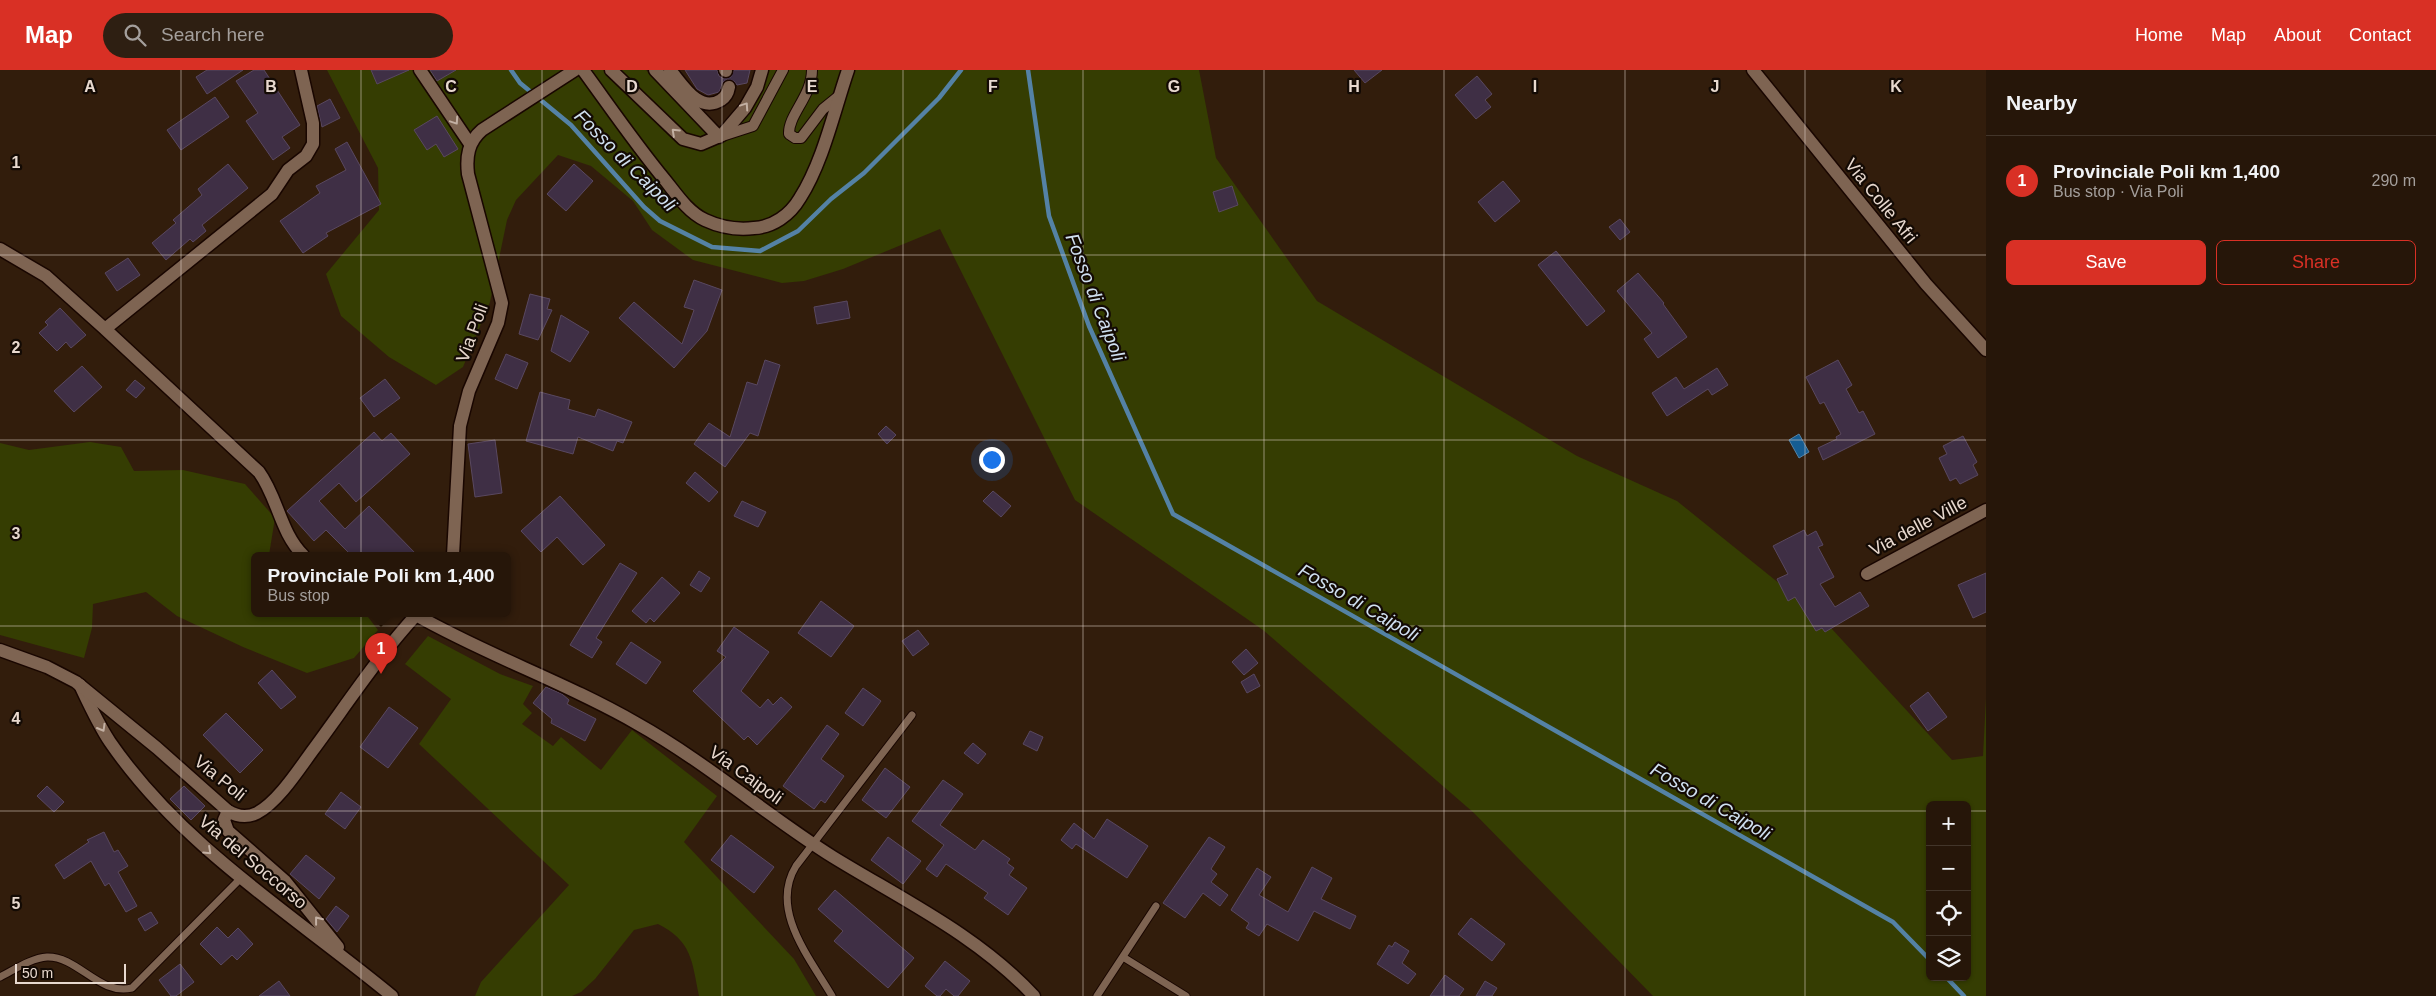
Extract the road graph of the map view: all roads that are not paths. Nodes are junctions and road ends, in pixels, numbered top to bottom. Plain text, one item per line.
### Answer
1 (302, 70) edge
2 (420, 70) edge
3 (575, 70) edge
4 (583, 70) edge
5 (611, 70) edge
6 (656, 70) edge
7 (670, 70) edge
8 (762, 70) edge
9 (783, 70) edge
10 (812, 70) edge
11 (848, 70) edge
12 (1753, 70) edge
13 (729, 87) dead end
14 (839, 96) junction
15 (719, 137) junction
16 (470, 144) junction
17 (0, 249) edge
18 (106, 329) junction
19 (1986, 350) edge
20 (1986, 510) edge
21 (301, 552) edge
22 (453, 552) edge
23 (1867, 574) dead end
24 (413, 617) edge
25 (423, 617) edge
26 (0, 650) edge
27 (80, 685) junction
28 (912, 715) dead end
29 (228, 811) junction
30 (813, 844) junction
31 (240, 878) junction
32 (1156, 906) dead end
33 (1123, 957) junction
34 (347, 959) junction
35 (0, 977) edge
36 (392, 996) edge
37 (832, 996) edge
38 (1034, 996) edge
39 (1097, 996) edge
40 (1186, 996) edge

1 - 18 street
2 -> 16 street
3 - 16 street
4 - 14 street
15 -> 5 street
6 - 15 street
7 - 13 street
15 -> 8 street
9 - 15 street
10 - 14 street
11 - 14 street
12 - 19 street, Via Colle Afri
16 - 22 street, Via Poli
17 - 18 street
18 - 21 street
20 - 23 street, Via delle Ville
24 - 29 street, Via Poli
25 - 30 street, Via Caipoli
26 - 27 street, Via Poli
27 - 29 street, Via Poli
27 -> 31 street, Via del Soccorso
28 - 30 lane
34 -> 29 street
30 - 37 lane
30 - 38 street, Via Caipoli
31 - 34 street, Via del Soccorso
31 - 35 lane
32 - 33 lane
33 - 39 lane
33 - 40 lane
34 - 36 street, Via del Soccorso

